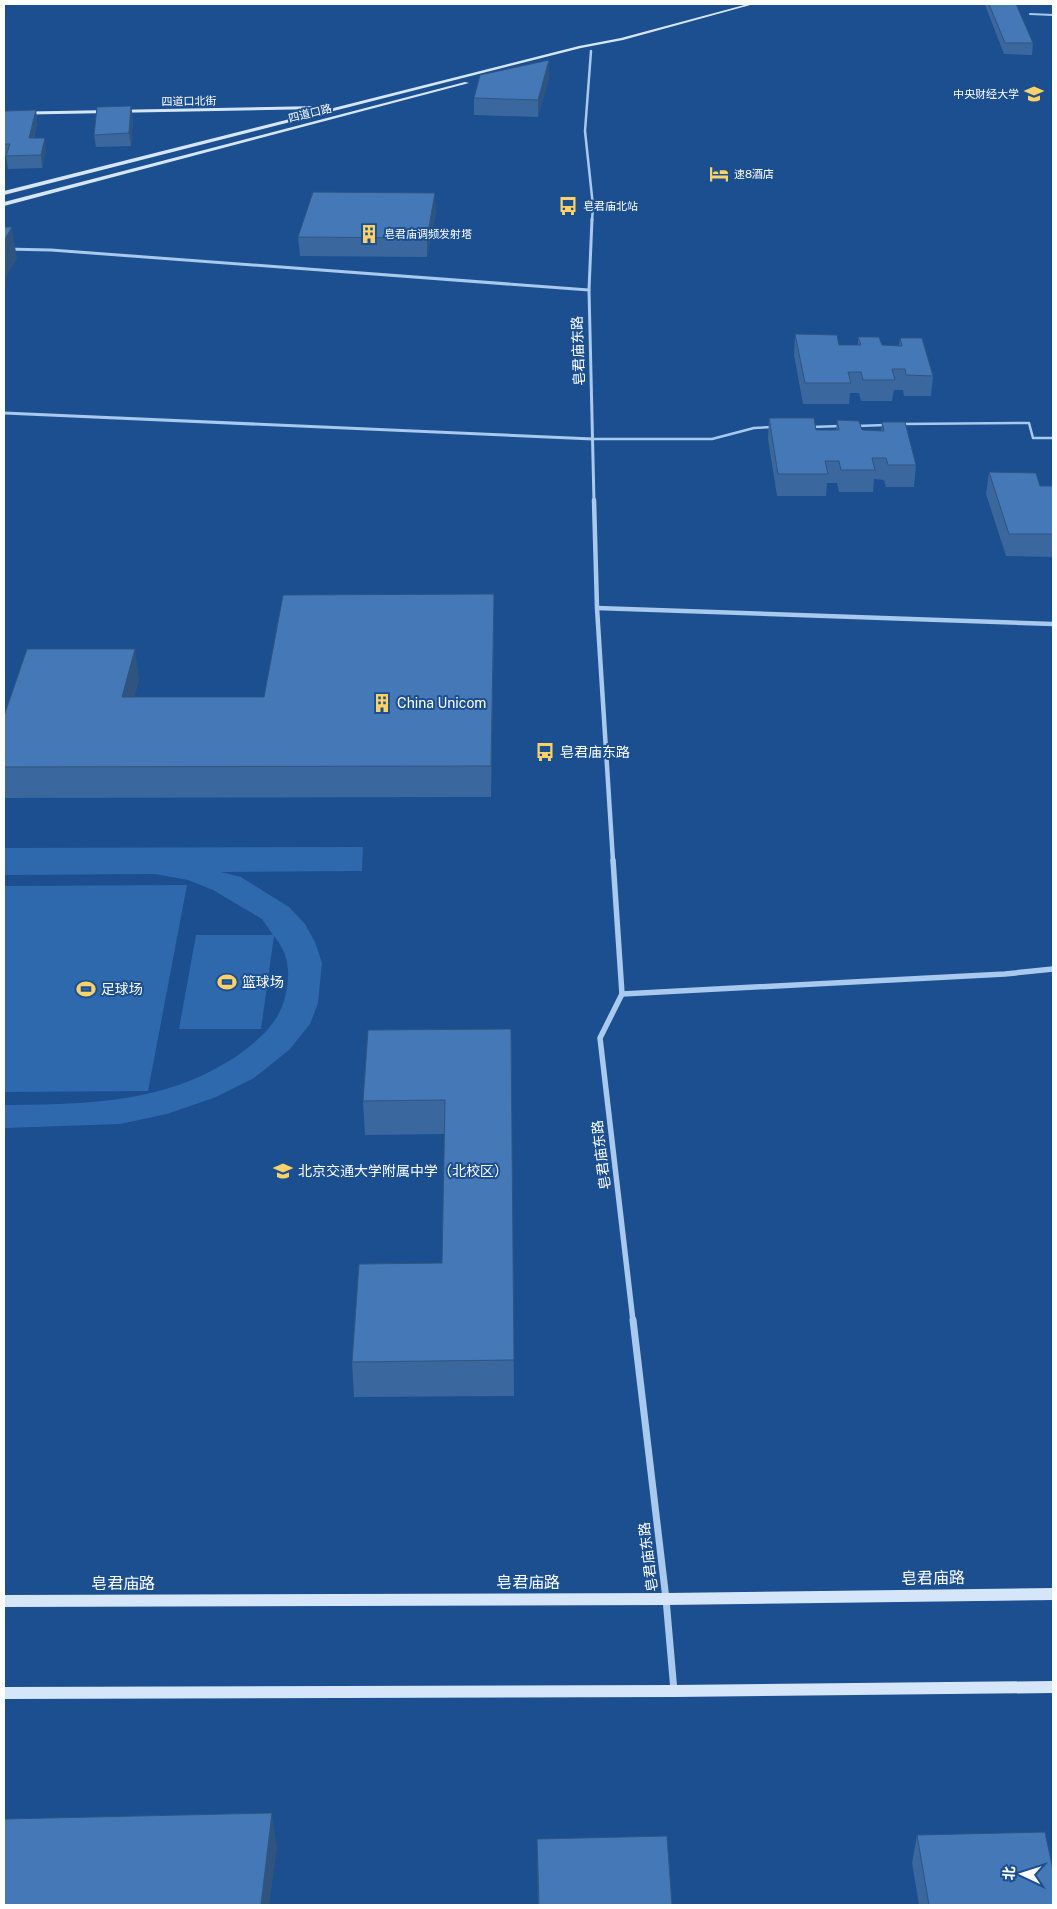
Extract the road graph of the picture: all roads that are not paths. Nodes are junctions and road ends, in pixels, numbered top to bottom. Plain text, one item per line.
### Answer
1 (752, 4) edge
2 (1030, 14) dead end
3 (1053, 15) edge
4 (621, 39) junction
5 (591, 51) junction
6 (479, 80) edge
7 (469, 82) dead end
8 (375, 107) junction
9 (338, 108) junction
10 (4, 114) edge
11 (4, 193) edge
12 (4, 204) edge
13 (4, 249) edge
14 (588, 290) junction
15 (4, 413) edge
16 (842, 426) edge
17 (852, 426) edge
18 (783, 427) edge
19 (803, 427) edge
20 (1053, 438) edge
21 (592, 439) junction
22 (597, 608) junction
23 (1053, 624) edge
24 (1053, 970) edge
25 (622, 994) junction
26 (1053, 1594) edge
27 (666, 1599) junction
28 (4, 1601) edge
29 (1053, 1687) edge
30 (674, 1691) junction
31 (4, 1693) edge

1 - 4 street, 四道口路
2 - 3 lane
4 - 5 street, 四道口路
4 - 9 street, 四道口路
5 - 6 street, 四道口路
5 - 14 street, 皂君庙东路
7 - 8 street, 四道口路
8 - 9 street, 四道口北街
8 - 12 street, 四道口路
9 - 10 street, 四道口北街
9 - 11 street, 四道口路
13 - 14 street
14 - 21 street, 皂君庙东路
15 - 21 street
16 - 19 lane
17 - 20 lane
18 - 21 lane
21 - 22 street, 皂君庙东路
22 - 23 street
22 - 25 street, 皂君庙东路
24 - 25 street
25 - 27 street, 皂君庙东路
26 - 27 street, 皂君庙路
27 - 28 street, 皂君庙路
27 - 30 street, 皂君庙东路
29 - 30 street
30 - 31 street

